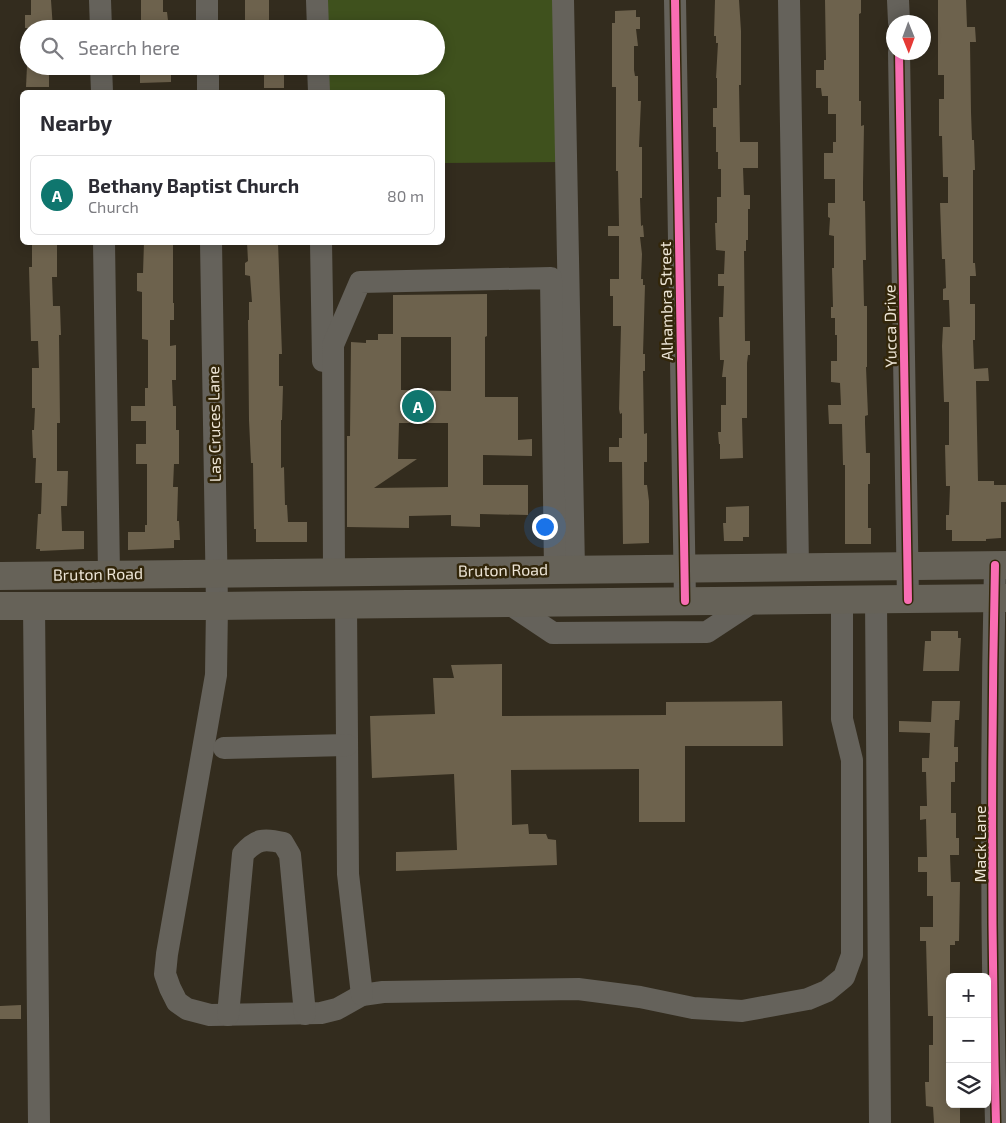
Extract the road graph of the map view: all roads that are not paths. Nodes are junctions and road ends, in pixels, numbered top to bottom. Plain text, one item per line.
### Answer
1 (100, 0) edge
2 (207, 0) edge
3 (317, 0) edge
4 (563, 0) edge
5 (675, 0) edge
6 (788, 0) edge
7 (898, 0) edge
8 (898, 15) edge
9 (101, 20) edge
10 (207, 20) edge
11 (318, 20) edge
12 (899, 60) edge
13 (101, 75) edge
14 (208, 75) edge
15 (318, 75) edge
16 (102, 90) edge
17 (208, 90) edge
18 (318, 90) edge
19 (104, 245) edge
20 (211, 245) edge
21 (321, 245) edge
22 (0, 556) edge
23 (1001, 565) edge
24 (909, 566) junction
25 (798, 567) junction
26 (685, 568) junction
27 (564, 570) junction
28 (330, 572) junction
29 (216, 573) junction
30 (109, 574) junction
31 (13, 576) edge
32 (1000, 598) edge
33 (842, 600) junction
34 (876, 600) junction
35 (908, 600) junction
36 (685, 601) junction
37 (754, 601) junction
38 (554, 602) junction
39 (508, 603) junction
40 (346, 604) junction
41 (0, 606) edge
42 (34, 606) junction
43 (217, 606) junction
44 (207, 728) junction
45 (347, 745) junction
46 (224, 748) junction
47 (201, 764) junction
48 (1000, 793) edge
49 (362, 995) junction
50 (305, 1014) junction
51 (228, 1015) junction
52 (39, 1123) edge
53 (880, 1123) edge
54 (996, 1123) edge

1 - 9 street
2 - 10 street
3 - 11 street
4 - 27 street
5 - 26 street, Alhambra Street
6 - 25 street
7 - 8 street
12 - 24 street, Yucca Drive
13 - 16 street
14 - 17 street
15 - 18 street
19 - 30 street
20 - 29 street, Las Cruces Lane
21 - 28 street
22 - 31 main road
23 - 24 main road, Bruton Road
23 - 32 street, Mack Lane
24 - 25 main road, Bruton Road
24 - 35 street, Yucca Drive
25 - 26 main road, Bruton Road
26 - 27 main road, Bruton Road
26 - 36 street, Alhambra Street
27 - 28 main road, Bruton Road
27 - 28 street
27 - 38 main road
28 - 29 main road, Bruton Road
29 - 30 main road, Bruton Road
29 - 43 street, Las Cruces Lane
30 - 31 main road, Bruton Road
32 - 35 main road, Bruton Road
32 - 48 street, Mack Lane
33 - 34 main road, Bruton Road
33 - 37 main road, Bruton Road
33 - 49 street
34 - 35 main road, Bruton Road
34 - 53 street
36 - 37 main road, Bruton Road
36 - 38 main road, Bruton Road
37 - 39 street
38 - 39 main road, Bruton Road
39 - 40 main road, Bruton Road
40 - 43 main road, Bruton Road
40 - 45 street
41 - 42 main road, Bruton Road
42 - 43 main road, Bruton Road
42 - 52 street
43 - 44 street, Las Cruces Lane
44 - 46 street
44 - 47 street, Las Cruces Lane
45 - 46 street
45 - 49 street
46 - 47 street
47 - 51 street, Las Cruces Lane
48 - 54 street, Mack Lane
49 - 50 street, Las Cruces Lane
50 - 51 street, Las Cruces Lane
50 - 51 street

